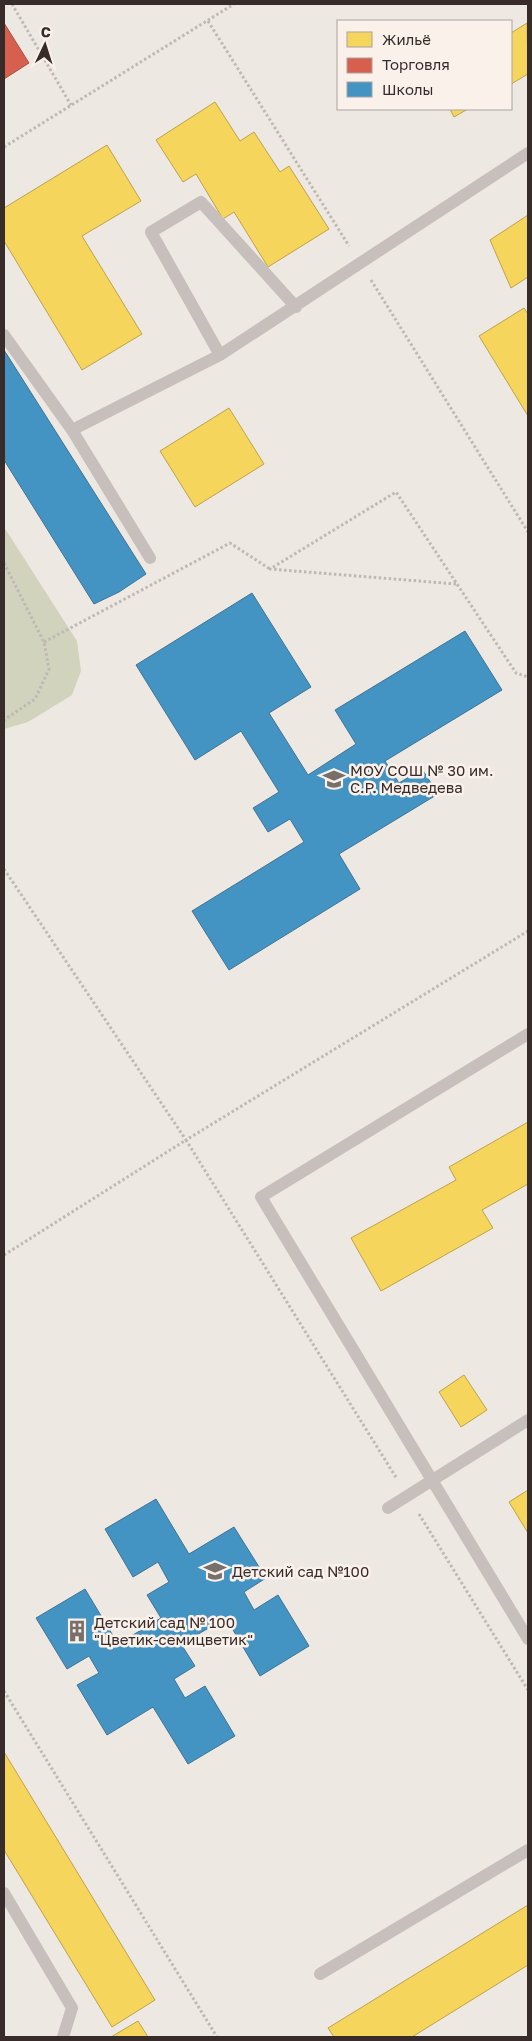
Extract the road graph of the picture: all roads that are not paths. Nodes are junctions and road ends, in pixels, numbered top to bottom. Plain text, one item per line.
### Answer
1 (528, 153) edge
2 (296, 307) junction
3 (4, 335) edge
4 (220, 355) junction
5 (72, 430) junction
6 (150, 558) dead end
7 (528, 1034) edge
8 (528, 1420) edge
9 (432, 1479) junction
10 (388, 1508) dead end
11 (528, 1639) edge
12 (528, 1850) edge
13 (4, 1893) edge
14 (320, 1974) dead end
15 (63, 2037) edge

1 - 2 lane
2 - 4 lane
2 - 4 lane
3 - 5 lane
4 - 5 lane
5 - 6 lane
7 - 9 lane
8 - 9 lane
9 - 10 lane
9 - 11 lane
12 - 14 lane
13 - 15 lane

